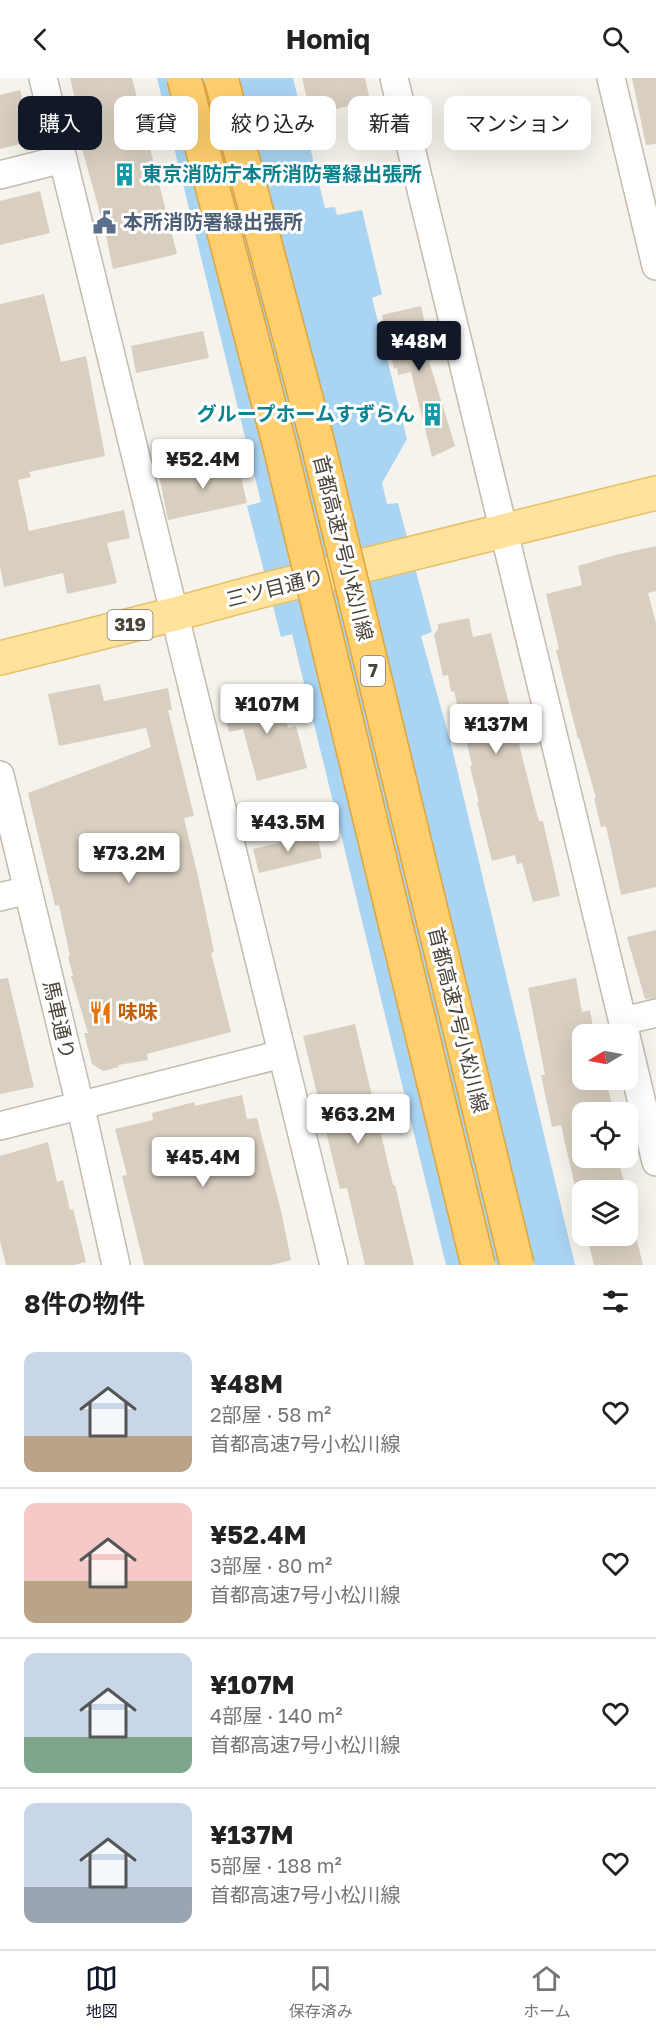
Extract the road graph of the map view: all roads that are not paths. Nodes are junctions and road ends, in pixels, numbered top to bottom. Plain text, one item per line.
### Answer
1 (43, 78) edge
2 (184, 78) edge
3 (221, 78) edge
4 (611, 78) edge
5 (398, 79) edge
6 (63, 159) junction
7 (0, 175) edge
8 (656, 266) edge
9 (656, 493) edge
10 (504, 530) junction
11 (175, 614) junction
12 (0, 658) edge
13 (0, 775) edge
14 (28, 890) junction
15 (0, 897) edge
16 (656, 1013) edge
17 (623, 1024) edge
18 (638, 1024) edge
19 (282, 1054) junction
20 (638, 1087) edge
21 (80, 1106) junction
22 (0, 1126) edge
23 (656, 1162) edge
24 (116, 1265) edge
25 (334, 1265) edge
26 (478, 1265) edge
27 (517, 1265) edge

1 - 6 street
2 - 26 highway, 首都高速7号小松川線 / 7, bridge
3 - 27 highway, 首都高速7号小松川線 / 7, bridge
4 - 8 street
5 - 10 street
6 - 7 street
6 - 11 street
9 - 10 main road, 三ツ目通り / 319
10 - 11 main road, 三ツ目通り / 319
10 - 17 street
11 - 12 main road, 三ツ目通り / 319
11 - 19 street
13 - 14 street, 馬車通り
14 - 15 street
14 - 21 street, 馬車通り
16 - 18 street
19 - 21 street
19 - 25 street
20 - 23 street
21 - 22 street
21 - 24 street, 馬車通り

